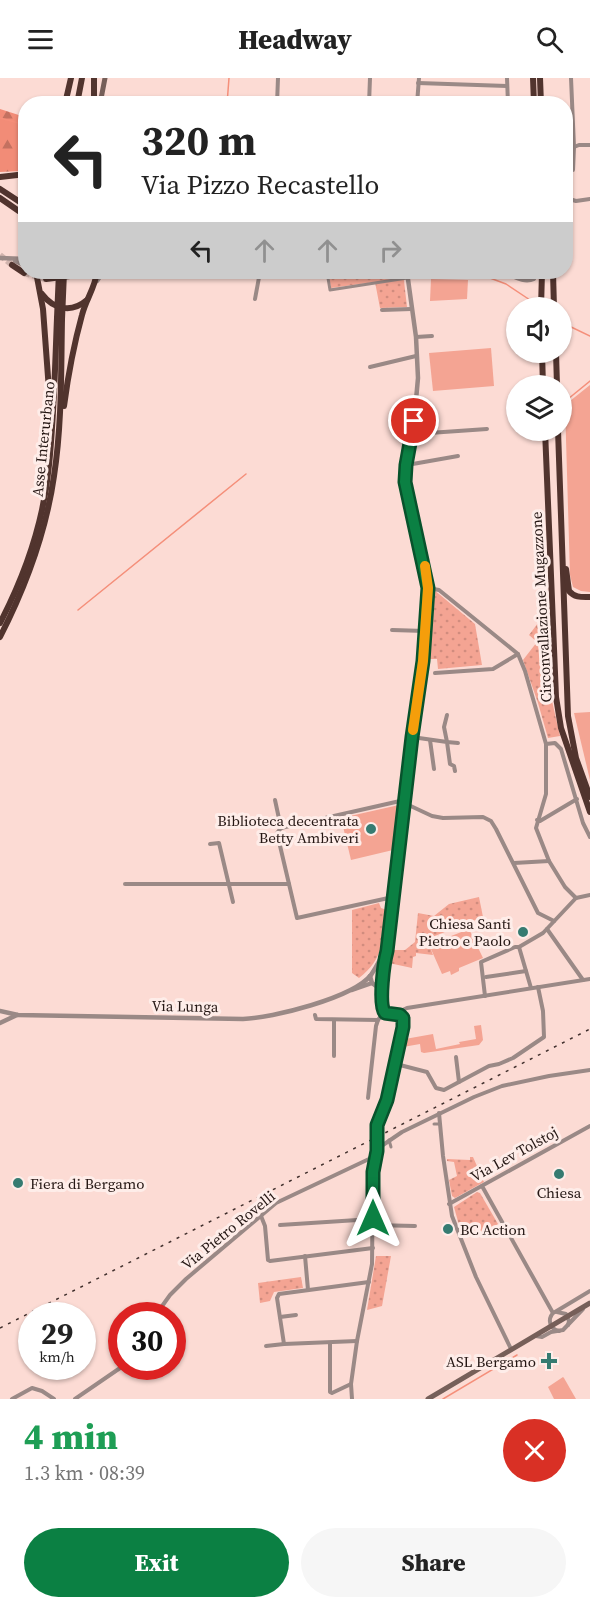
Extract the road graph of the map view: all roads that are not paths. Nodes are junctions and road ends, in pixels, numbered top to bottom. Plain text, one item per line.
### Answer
1 (72, 78) edge
2 (83, 78) edge
3 (94, 78) edge
4 (105, 78) edge
5 (278, 78) edge
6 (370, 78) edge
7 (471, 78) edge
8 (507, 78) edge
9 (533, 78) edge
10 (541, 78) edge
11 (571, 78) edge
12 (418, 80) edge
13 (471, 85) junction
14 (507, 86) junction
15 (69, 96) edge
16 (80, 96) edge
17 (94, 96) edge
18 (102, 96) edge
19 (278, 96) edge
20 (369, 96) edge
21 (417, 96) edge
22 (508, 96) edge
23 (534, 96) edge
24 (542, 96) edge
25 (572, 96) edge
26 (573, 124) edge
27 (590, 145) edge
28 (574, 147) junction
29 (573, 170) dead end
30 (18, 175) edge
31 (0, 177) edge
32 (0, 189) edge
33 (0, 198) edge
34 (590, 200) edge
35 (18, 201) edge
36 (573, 201) edge
37 (576, 201) junction
38 (573, 205) edge
39 (18, 210) edge
40 (0, 258) edge
41 (7, 258) junction
42 (18, 259) edge
43 (18, 264) edge
44 (12, 266) tunnel mouth
45 (18, 268) edge
46 (34, 279) edge
47 (59, 279) edge
48 (63, 279) edge
49 (96, 279) edge
50 (98, 279) edge
51 (259, 279) edge
52 (328, 279) edge
53 (401, 279) edge
54 (407, 279) edge
55 (519, 279) edge
56 (534, 279) edge
57 (540, 279) edge
58 (554, 279) edge
59 (95, 283) junction
60 (40, 291) junction
61 (541, 297) edge
62 (554, 297) edge
63 (88, 299) junction
64 (255, 299) dead end
65 (411, 309) junction
66 (382, 310) dead end
67 (60, 319) junction
68 (432, 336) dead end
69 (416, 337) junction
70 (417, 356) junction
71 (370, 367) dead end
72 (434, 410) dead end
73 (487, 429) dead end
74 (59, 430) junction
75 (545, 441) edge
76 (558, 441) edge
77 (458, 456) dead end
78 (406, 465) junction
79 (49, 467) junction
80 (562, 547) junction
81 (26, 562) junction
82 (428, 588) junction
83 (590, 597) edge
84 (0, 615) edge
85 (0, 623) edge
86 (392, 630) dead end
87 (425, 631) junction
88 (0, 636) edge
89 (518, 654) junction
90 (435, 673) dead end
91 (447, 715) dead end
92 (412, 737) junction
93 (430, 740) junction
94 (447, 742) junction
95 (458, 743) dead end
96 (546, 744) junction
97 (434, 769) dead end
98 (455, 771) dead end
99 (590, 797) edge
100 (577, 799) junction
101 (275, 800) dead end
102 (404, 802) junction
103 (590, 812) edge
104 (537, 820) junction
105 (281, 828) junction
106 (590, 837) edge
107 (210, 844) dead end
108 (549, 861) junction
109 (514, 863) junction
110 (125, 884) dead end
111 (289, 884) junction
112 (229, 885) junction
113 (590, 895) edge
114 (393, 897) junction
115 (576, 898) junction
116 (233, 902) dead end
117 (554, 921) junction
118 (547, 928) junction
119 (387, 943) junction
120 (519, 947) junction
121 (375, 969) junction
122 (382, 969) junction
123 (526, 970) junction
124 (370, 976) junction
125 (486, 977) dead end
126 (590, 979) edge
127 (583, 980) junction
128 (384, 981) junction
129 (374, 985) junction
130 (538, 986) junction
131 (531, 988) junction
132 (346, 991) junction
133 (381, 992) junction
134 (485, 996) junction
135 (407, 1008) junction
136 (0, 1011) edge
137 (384, 1012) junction
138 (396, 1013) junction
139 (18, 1015) junction
140 (315, 1015) dead end
141 (403, 1018) junction
142 (334, 1020) junction
143 (378, 1020) junction
144 (0, 1023) edge
145 (334, 1056) dead end
146 (456, 1058) dead end
147 (396, 1064) junction
148 (590, 1070) edge
149 (459, 1082) junction
150 (368, 1098) dead end
151 (439, 1113) junction
152 (434, 1124) dead end
153 (440, 1124) junction
154 (590, 1126) edge
155 (389, 1140) junction
156 (391, 1147) dead end
157 (377, 1151) junction
158 (482, 1186) junction
159 (449, 1204) junction
160 (261, 1216) junction
161 (373, 1222) junction
162 (280, 1225) dead end
163 (415, 1226) dead end
164 (373, 1248) junction
165 (305, 1256) junction
166 (369, 1282) junction
167 (308, 1290) junction
168 (590, 1291) edge
169 (165, 1302) edge
170 (587, 1304) edge
171 (554, 1313) junction
172 (296, 1315) dead end
173 (568, 1316) junction
174 (280, 1317) junction
175 (568, 1325) junction
176 (551, 1326) junction
177 (560, 1331) junction
178 (535, 1336) junction
179 (357, 1341) junction
180 (330, 1343) junction
181 (284, 1344) junction
182 (266, 1346) dead end
183 (512, 1349) junction
184 (108, 1376) edge
185 (351, 1384) junction
186 (12, 1399) edge
187 (54, 1399) edge
188 (75, 1399) edge
189 (352, 1399) edge
190 (428, 1399) edge

1 - 15 highway
2 - 16 highway
3 - 17 highway
4 - 18 main road
5 - 19 street
6 - 20 street
7 - 13 street
8 - 14 street
9 - 23 highway
10 - 24 highway
11 - 25 street
12 - 13 street
12 - 21 street
13 - 14 street
14 - 22 street
26 - 28 street
27 - 28 street
28 - 29 street
30 - 31 highway
32 - 35 highway
33 - 39 highway
34 - 37 street
36 - 37 street
37 - 38 street
40 - 41 street
41 - 42 street
41 - 43 street
44 - 45 highway
46 - 60 highway
47 - 67 highway, Asse Interurbano, bridge
48 - 67 highway, Asse Interurbano, bridge
49 - 59 highway
50 - 59 street
51 - 64 street
52 - 53 street
54 - 65 street
55 - 56 street
57 - 61 highway
58 - 62 highway
59 - 63 highway
60 - 63 highway
60 - 79 highway
63 - 74 highway
65 - 66 street
65 - 69 street
67 - 74 highway, Asse Interurbano
67 - 79 highway, Asse Interurbano
68 - 69 street
69 - 70 street
70 - 71 street
70 - 78 street
72 - 73 street
74 - 88 highway, Asse Interurbano
75 - 103 highway, Circonvallazione Mugazzone
76 - 80 highway, Circonvallazione Mugazzone
77 - 78 street
78 - 82 street
79 - 81 highway, Asse Interurbano
80 - 83 highway
80 - 99 highway, Circonvallazione Mugazzone
81 - 84 highway
81 - 85 highway, Asse Interurbano
82 - 87 street
82 - 89 street
86 - 87 street
87 - 92 street
89 - 90 street
89 - 96 street
91 - 94 street
92 - 93 street
92 - 102 street
93 - 94 street
93 - 97 street
94 - 95 street
94 - 98 street
96 - 100 street
96 - 104 street
100 - 104 street
100 - 106 street
101 - 105 street
102 - 105 street
102 - 109 street
102 - 114 street
104 - 108 street
105 - 111 street
107 - 112 street
108 - 109 street
108 - 115 street
109 - 117 street
110 - 112 street
111 - 112 street
111 - 114 street
112 - 116 street
113 - 115 street
114 - 119 street
115 - 117 street
117 - 118 street
118 - 120 street
118 - 127 street
119 - 121 street
119 - 122 street
120 - 123 street
120 - 134 street
121 - 122 street
121 - 124 street
122 - 128 street
123 - 125 street
123 - 131 street
124 - 129 street
124 - 132 street, Via Lunga
126 - 127 street
127 - 130 street
128 - 129 street
128 - 133 street
129 - 132 street, Via Lunga
129 - 133 street
130 - 131 street
130 - 149 street
131 - 134 street
132 - 139 street, Via Lunga
133 - 137 street
134 - 135 street
135 - 138 street
135 - 141 street
136 - 139 street, Via Lunga
137 - 138 street
137 - 143 street
138 - 141 street
139 - 144 street, Via Lunga
140 - 142 street
141 - 147 street
142 - 143 street
142 - 145 street
143 - 150 street
146 - 149 street
147 - 149 street
147 - 157 street
148 - 151 street, Via Pietro Rovelli
151 - 153 street
151 - 155 street, Via Pietro Rovelli
152 - 153 street
153 - 159 street
154 - 158 street, Via Lev Tolstoj
155 - 156 street
155 - 157 street, Via Pietro Rovelli
157 - 160 street, Via Pietro Rovelli
157 - 161 street
158 - 159 street, Via Lev Tolstoj
158 - 171 street
159 - 183 street
160 - 165 street
160 - 169 street, Via Pietro Rovelli
161 - 162 street
161 - 163 street
161 - 164 street
164 - 165 street
164 - 166 street
165 - 167 street
166 - 167 street
166 - 179 street
167 - 174 street
168 - 171 street
170 - 173 main road
170 - 175 street
171 - 173 street
171 - 176 street
172 - 174 street
173 - 175 street
173 - 176 main road
174 - 181 street
175 - 177 street
176 - 177 street
176 - 178 main road
177 - 178 street
178 - 183 main road
179 - 180 street
179 - 185 street
180 - 181 street
180 - 185 street
181 - 182 street
183 - 190 main road
184 - 188 street
185 - 189 street
186 - 187 street

